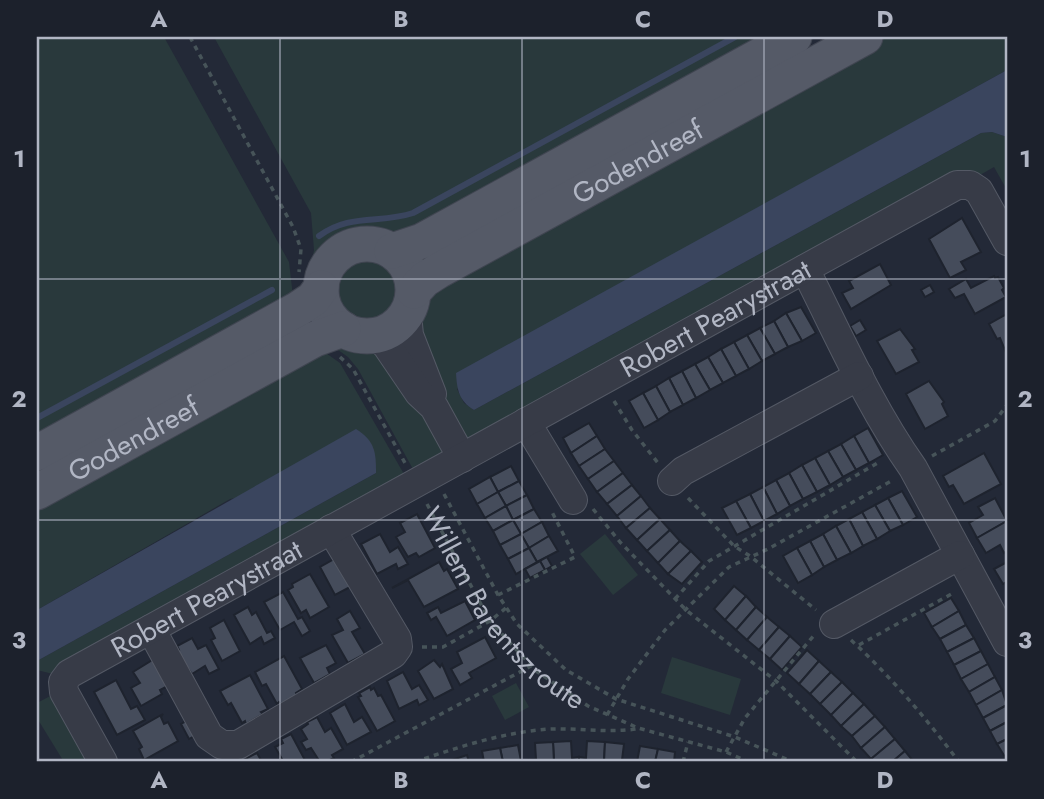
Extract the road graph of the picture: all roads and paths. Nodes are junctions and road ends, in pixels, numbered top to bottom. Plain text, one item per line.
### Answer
1 (190, 37) edge
2 (794, 37) edge
3 (865, 37) edge
4 (293, 227) dead end
5 (1007, 241) edge
6 (392, 251) junction
7 (805, 269) junction
8 (321, 288) junction
9 (411, 303) junction
10 (356, 332) junction
11 (859, 376) junction
12 (602, 381) junction
13 (1007, 405) edge
14 (434, 407) junction
15 (526, 422) junction
16 (37, 453) edge
17 (462, 458) junction
18 (907, 459) junction
19 (425, 479) junction
20 (672, 481) junction
21 (37, 492) edge
22 (573, 500) junction
23 (331, 530) junction
24 (734, 546) junction
25 (960, 555) junction
26 (750, 556) junction
27 (975, 582) junction
28 (498, 596) junction
29 (675, 599) junction
30 (506, 608) junction
31 (686, 610) junction
32 (490, 621) junction
33 (831, 622) junction
34 (151, 629) junction
35 (1007, 642) edge
36 (859, 645) dead end
37 (398, 647) junction
38 (531, 666) junction
39 (776, 681) junction
40 (616, 699) junction
41 (607, 715) junction
42 (638, 728) junction
43 (735, 737) junction
44 (688, 742) junction
45 (726, 752) junction
46 (103, 762) edge
47 (351, 762) edge
48 (416, 762) edge
49 (683, 762) edge
50 (749, 762) edge
51 (793, 762) edge
52 (857, 762) edge
53 (958, 762) edge

1 - 4 path
2 - 6 main road, Godendreef
3 - 9 main road, Godendreef
5 - 7 street, Robert Pearystraat
6 - 8 main road
6 - 9 main road
7 - 11 street
7 - 12 street, Robert Pearystraat
8 - 10 main road
8 - 16 main road, Godendreef
9 - 10 main road
9 - 14 street
10 - 14 street
10 - 21 main road, Godendreef
11 - 18 street
11 - 20 street
12 - 15 street, Robert Pearystraat
12 - 20 path
13 - 18 path
14 - 17 street
15 - 17 street, Robert Pearystraat
15 - 22 street
17 - 19 street, Robert Pearystraat
18 - 24 path
18 - 25 street
18 - 26 path, Willem Barentszroute
19 - 23 street, Robert Pearystraat
19 - 28 path, Willem Barentszroute
19 - 32 path, Willem Barentszroute
20 - 24 path
22 - 28 path, Willem Barentszroute
22 - 29 path
23 - 34 street, Robert Pearystraat
23 - 37 street
24 - 26 path
24 - 29 path
25 - 27 street
25 - 33 street
26 - 31 path, Willem Barentszroute
26 - 33 path
27 - 35 street
27 - 36 path
28 - 30 path, Willem Barentszroute
29 - 31 path
30 - 32 path
30 - 40 path, Willem Barentszroute
31 - 39 path
31 - 40 path, Willem Barentszroute
32 - 37 path
32 - 38 path, Willem Barentszroute
33 - 39 path
33 - 53 path
34 - 37 street
34 - 46 street, Robert Pearystraat
38 - 41 path, Willem Barentszroute
38 - 47 path
39 - 43 path
39 - 52 path
40 - 41 path, Willem Barentszroute
40 - 43 path, Willem Barentszroute
41 - 42 path, Willem Barentszroute
42 - 44 path, Willem Barentszroute
42 - 48 path, Willem Barentszroute
43 - 45 path
43 - 51 path, Willem Barentszroute
44 - 45 path, Willem Barentszroute
44 - 49 path
45 - 50 path, Willem Barentszroute

